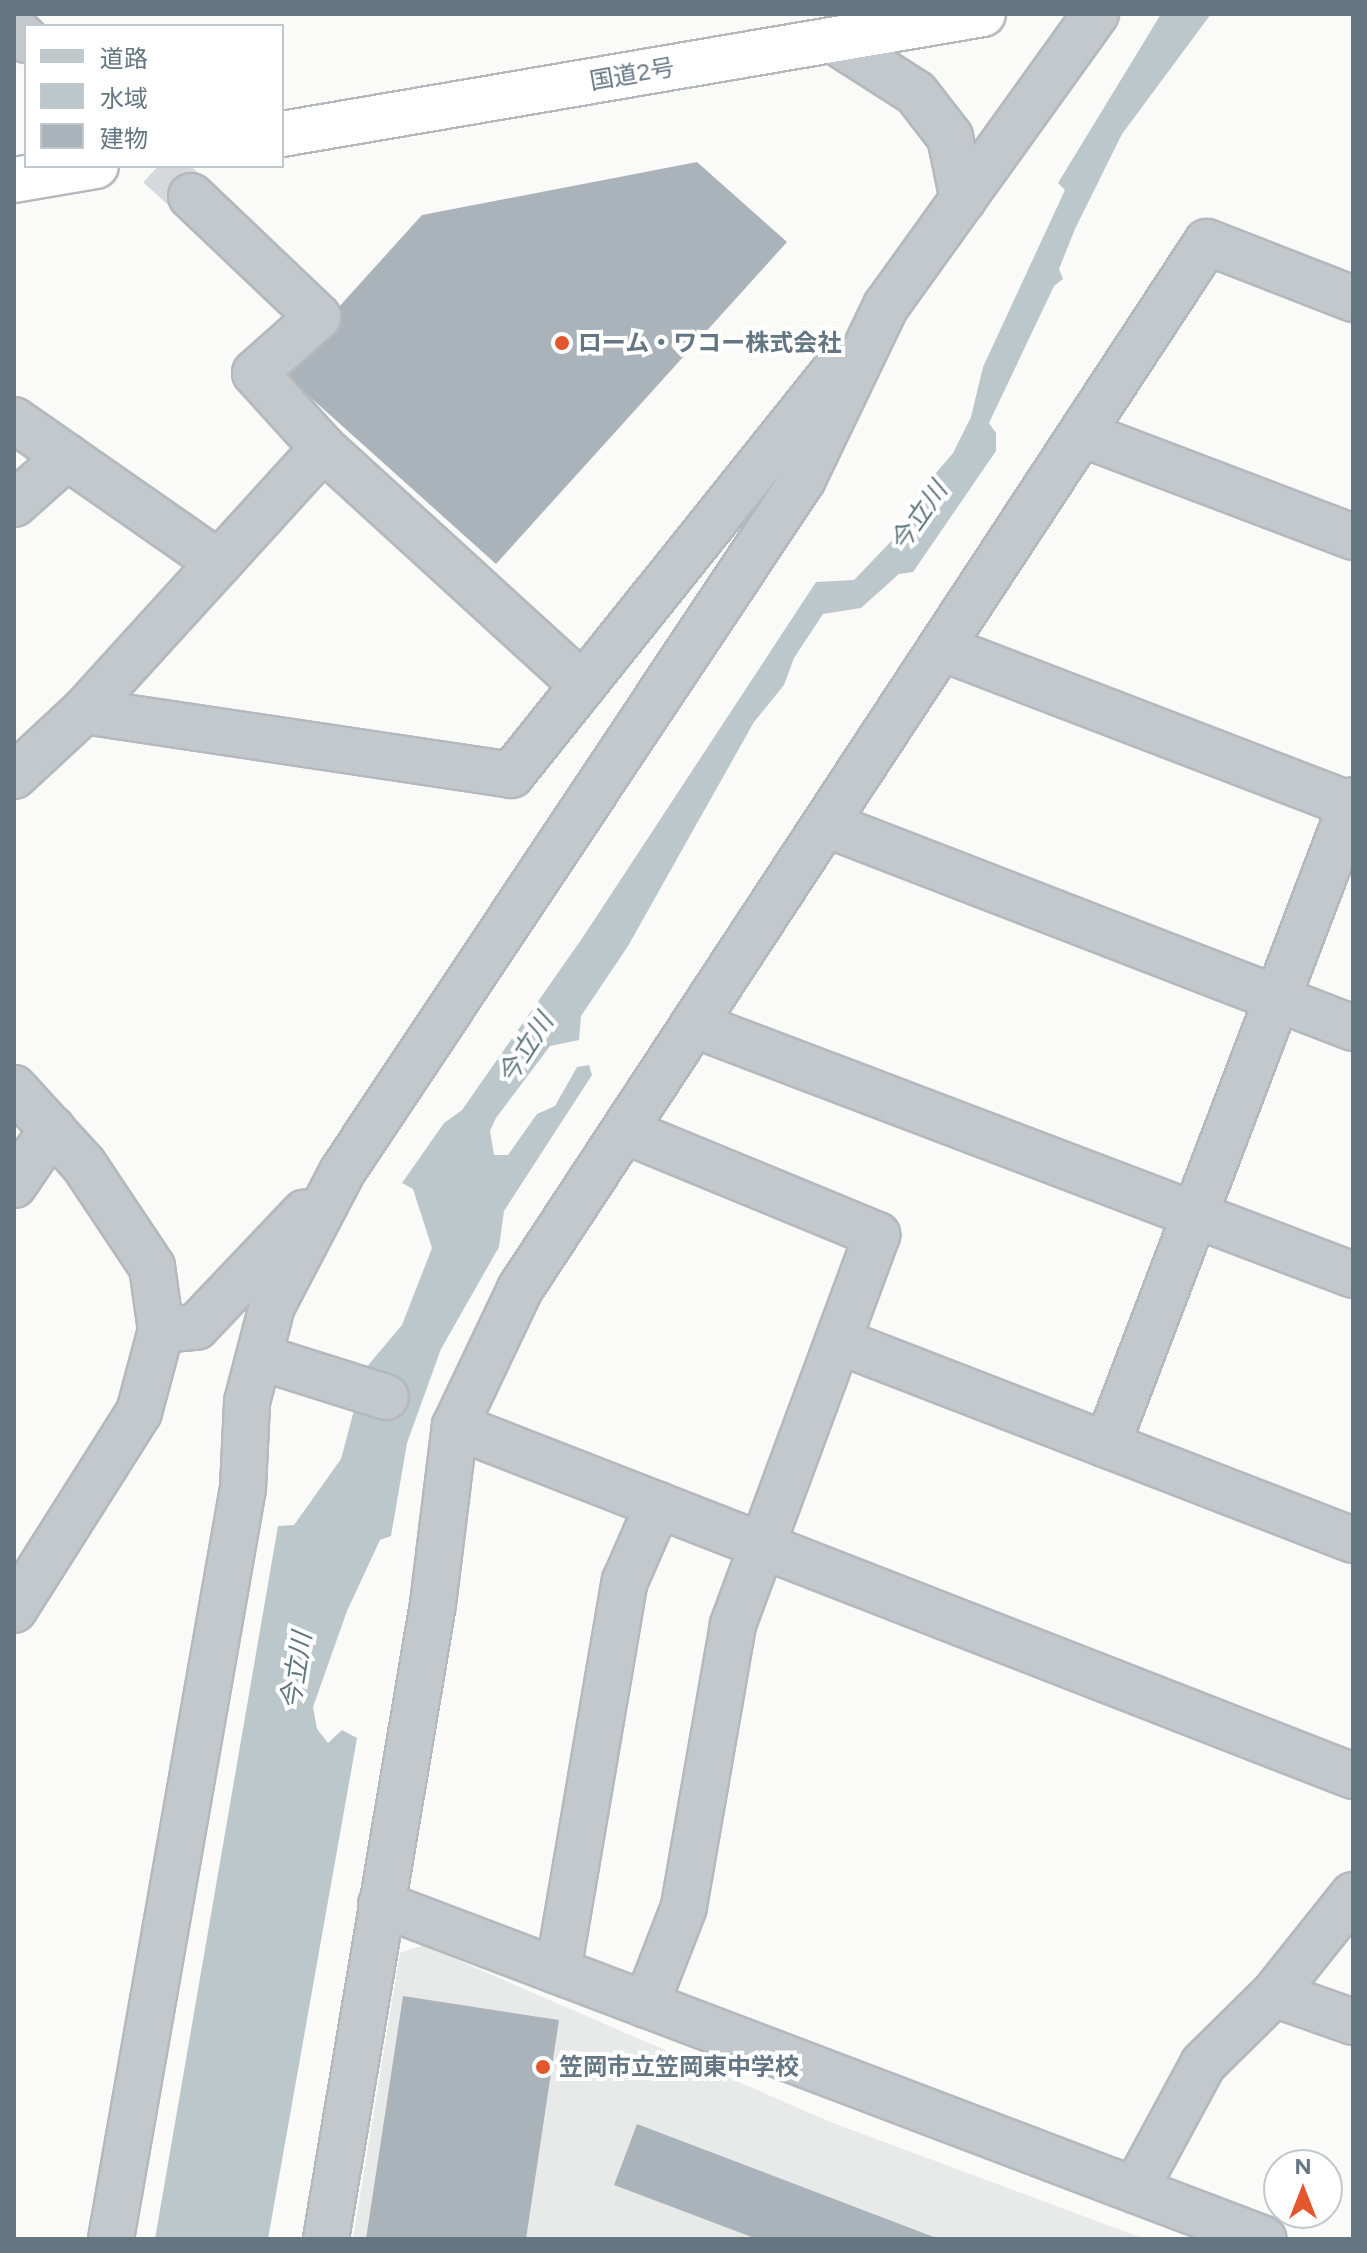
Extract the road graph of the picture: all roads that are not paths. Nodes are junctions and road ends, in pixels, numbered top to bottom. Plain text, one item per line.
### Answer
1 (983, 14) edge
2 (1096, 14) edge
3 (833, 40) junction
4 (284, 134) edge
5 (84, 168) edge
6 (14, 180) edge
7 (191, 196) tunnel mouth
8 (963, 200) junction
9 (1353, 299) edge
10 (886, 306) junction
11 (14, 420) edge
12 (1082, 434) junction
13 (323, 448) junction
14 (67, 457) junction
15 (14, 504) edge
16 (1353, 537) edge
17 (219, 563) junction
18 (942, 648) junction
19 (583, 685) junction
20 (84, 711) junction
21 (14, 776) edge
22 (1352, 804) edge
23 (828, 825) junction
24 (1277, 999) junction
25 (695, 1025) junction
26 (1353, 1028) edge
27 (14, 1088) edge
28 (52, 1129) junction
29 (625, 1131) junction
30 (342, 1172) junction
31 (14, 1185) edge
32 (1195, 1215) junction
33 (1353, 1275) edge
34 (161, 1330) junction
35 (838, 1341) junction
36 (271, 1360) junction
37 (386, 1397) dead end
38 (455, 1426) junction
39 (1107, 1445) junction
40 (658, 1505) junction
41 (1353, 1540) edge
42 (763, 1546) junction
43 (14, 1610) edge
44 (1353, 1776) edge
45 (1353, 1895) edge
46 (381, 1904) junction
47 (558, 1971) junction
48 (1274, 1994) junction
49 (646, 2005) junction
50 (1353, 2022) edge
51 (1135, 2190) junction
52 (111, 2239) edge
53 (326, 2239) edge
54 (1264, 2239) edge

1 - 3 highway, 国道2号
2 - 8 street
3 - 4 highway, 国道2号
3 - 8 street
5 - 6 highway
7 - 13 street
8 - 10 street
9 - 12 street
10 - 19 street
10 - 30 street
11 - 14 street
12 - 16 street
12 - 18 street
13 - 17 street
13 - 19 street
14 - 15 street
14 - 17 street
17 - 20 street
18 - 22 street
18 - 23 street
19 - 20 street
20 - 21 street
22 - 24 street
23 - 24 street
23 - 25 street
24 - 26 street
24 - 32 street
25 - 29 street
25 - 32 street
27 - 28 street
28 - 31 street
28 - 34 street
29 - 35 street
29 - 38 street
30 - 34 street
30 - 36 street
32 - 33 street
32 - 39 street
34 - 43 street
35 - 39 street
35 - 42 street
36 - 37 street
36 - 52 street
38 - 40 street
38 - 46 street
39 - 41 street
40 - 42 street
40 - 47 street
42 - 44 street
42 - 49 street
45 - 48 street
46 - 47 street
46 - 53 street
47 - 49 street
48 - 50 street
48 - 51 street
49 - 51 street
51 - 54 street

